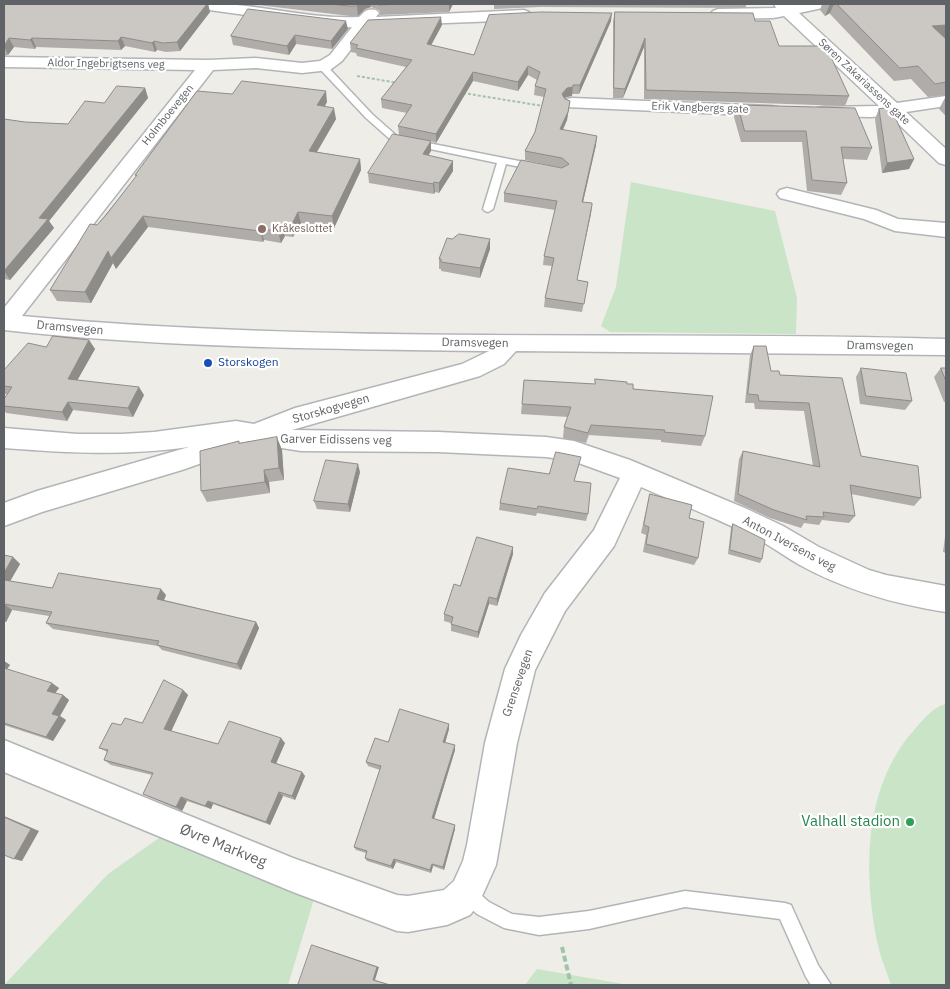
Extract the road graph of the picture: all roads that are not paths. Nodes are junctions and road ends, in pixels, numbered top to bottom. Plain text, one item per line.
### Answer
1 (202, 4) edge
2 (378, 4) edge
3 (822, 4) edge
4 (784, 7) edge
5 (540, 14) edge
6 (707, 14) edge
7 (365, 22) junction
8 (4, 62) edge
9 (208, 65) junction
10 (327, 71) junction
11 (946, 101) edge
12 (572, 103) edge
13 (894, 110) junction
14 (785, 111) edge
15 (804, 112) edge
16 (946, 159) edge
17 (502, 161) junction
18 (542, 168) edge
19 (787, 194) dead end
20 (488, 209) dead end
21 (946, 230) edge
22 (4, 322) edge
23 (510, 343) junction
24 (946, 347) edge
25 (255, 434) junction
26 (4, 438) edge
27 (636, 473) junction
28 (4, 514) edge
29 (946, 599) edge
30 (4, 756) edge
31 (456, 900) junction
32 (822, 985) edge

1 - 7 street
2 - 7 street
3 - 4 street
4 - 6 street
4 - 13 street, Søren Zakariassens gate
5 - 7 street
7 - 10 street
8 - 9 street, Aldor Ingebrigtsens veg
9 - 10 street
9 - 22 street, Holmboevegen
10 - 17 lane
11 - 13 street
12 - 14 street, Erik Vangbergs gate
13 - 15 street
13 - 16 street, Søren Zakariassens gate
17 - 18 lane
17 - 20 lane
19 - 21 street
22 - 23 street, Dramsvegen
23 - 24 street, Dramsvegen
23 - 25 street, Storskogvegen
25 - 26 street, Garver Eidissens veg
25 - 27 street, Garver Eidissens veg
25 - 28 street, Storskogvegen
27 - 29 street, Anton Iversens veg
27 - 31 street, Grensevegen
30 - 31 street, Øvre Markveg
31 - 32 lane

